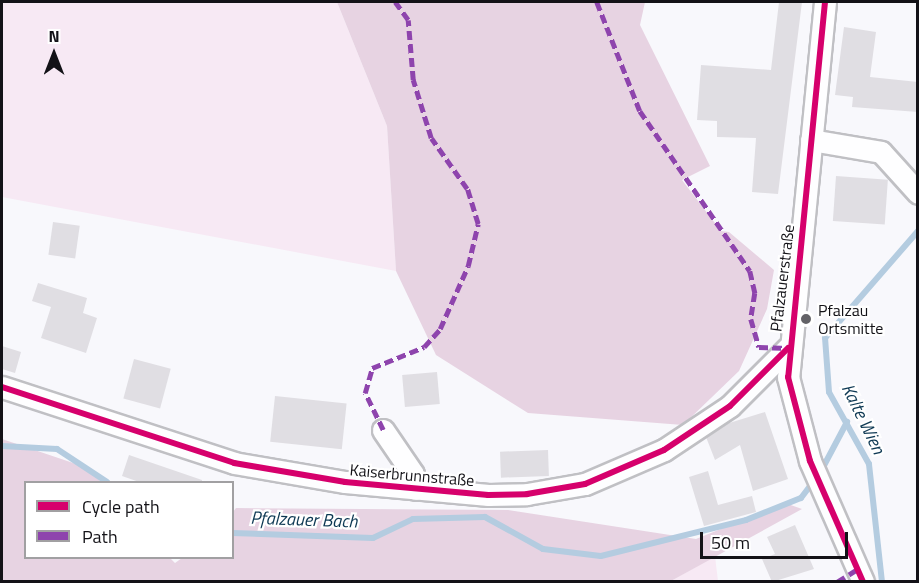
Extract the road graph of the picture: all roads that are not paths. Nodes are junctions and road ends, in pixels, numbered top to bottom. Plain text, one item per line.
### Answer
1 (825, 2) edge
2 (811, 141) junction
3 (918, 193) edge
4 (788, 348) junction
5 (2, 387) edge
6 (383, 430) dead end
7 (415, 489) junction
8 (863, 582) edge

1 - 2 street, Pfalzauerstraße
2 - 3 street
2 - 4 street, Pfalzauerstraße
4 - 7 street, Kaiserbrunnstraße
4 - 8 street, Pfalzauerstraße
5 - 7 street, Kaiserbrunnstraße
6 - 7 street

